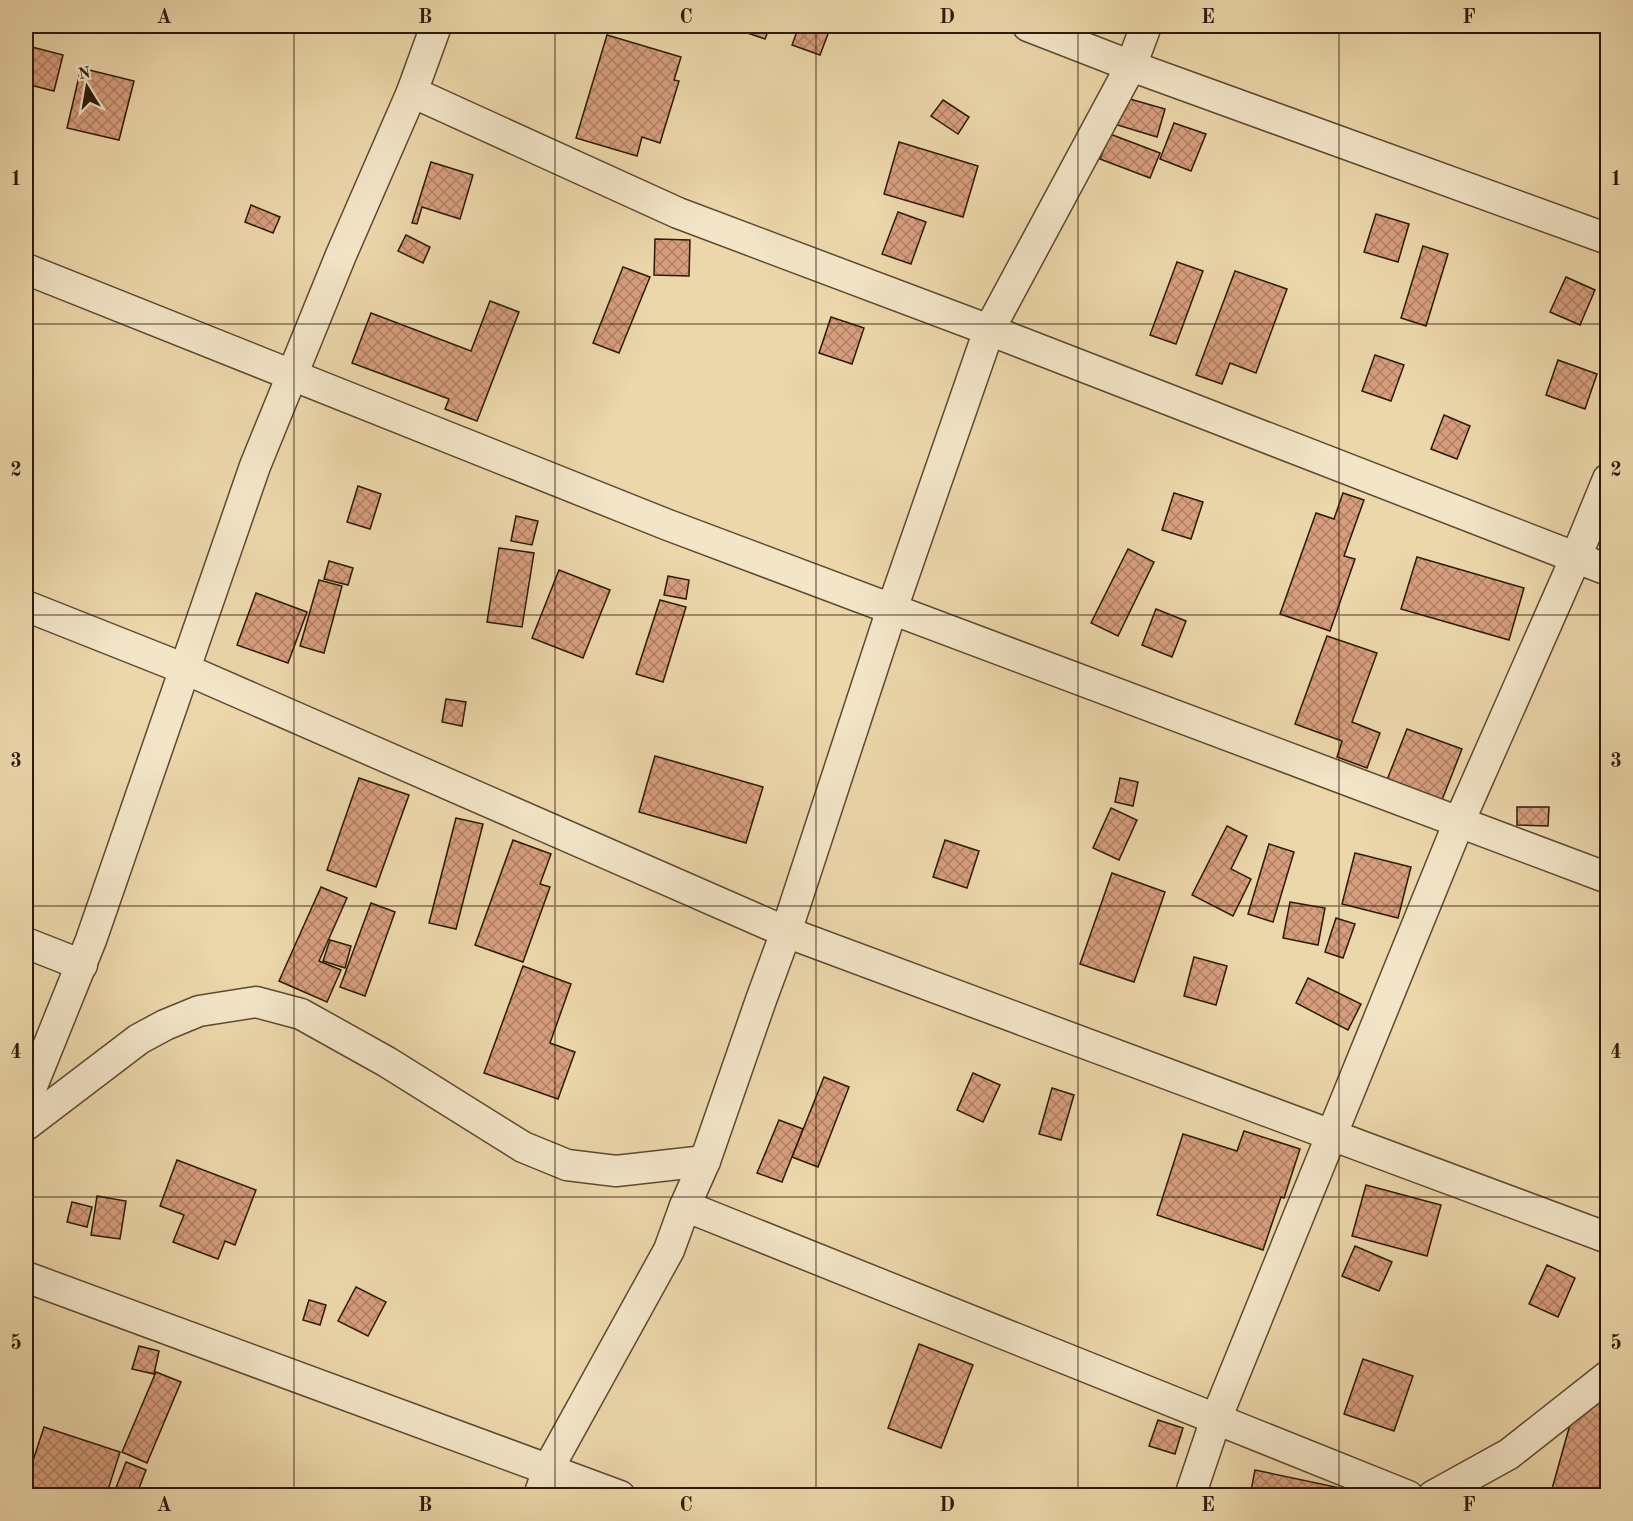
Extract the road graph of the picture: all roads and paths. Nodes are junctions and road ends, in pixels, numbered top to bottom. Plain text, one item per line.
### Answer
1 (436, 26) edge
2 (1028, 26) edge
3 (1146, 26) edge
4 (1131, 66) junction
5 (412, 92) junction
6 (1608, 239) edge
7 (26, 269) edge
8 (989, 330) junction
9 (292, 375) junction
10 (1608, 479) edge
11 (1576, 558) junction
12 (1608, 570) edge
13 (26, 606) edge
14 (892, 609) junction
15 (185, 669) junction
16 (1460, 822) junction
17 (1608, 878) edge
18 (786, 932) junction
19 (26, 943) edge
20 (82, 965) junction
21 (26, 1101) edge
22 (26, 1125) edge
23 (1332, 1135) junction
24 (705, 1161) junction
25 (685, 1206) junction
26 (1608, 1238) edge
27 (26, 1277) edge
28 (1608, 1376) edge
29 (1216, 1419) junction
30 (543, 1482) edge
31 (620, 1496) edge
32 (1190, 1496) edge
33 (1408, 1496) edge
34 (1433, 1496) edge

1 - 5 street
2 - 4 street
3 - 4 street
4 - 6 street
4 - 8 street
5 - 8 street
5 - 9 street
7 - 9 street
8 - 11 street
8 - 14 street
9 - 14 street
9 - 15 street
10 - 11 street
11 - 12 street
11 - 16 street
13 - 15 street
14 - 16 street
14 - 18 street
15 - 18 street
15 - 20 street
16 - 17 street
16 - 23 street
18 - 23 street
18 - 24 street
19 - 20 street
20 - 21 street
22 - 24 street
23 - 26 street
23 - 29 street
24 - 25 street
25 - 29 street
25 - 30 street
27 - 30 street
28 - 34 street
29 - 32 street
29 - 33 street
30 - 31 street

